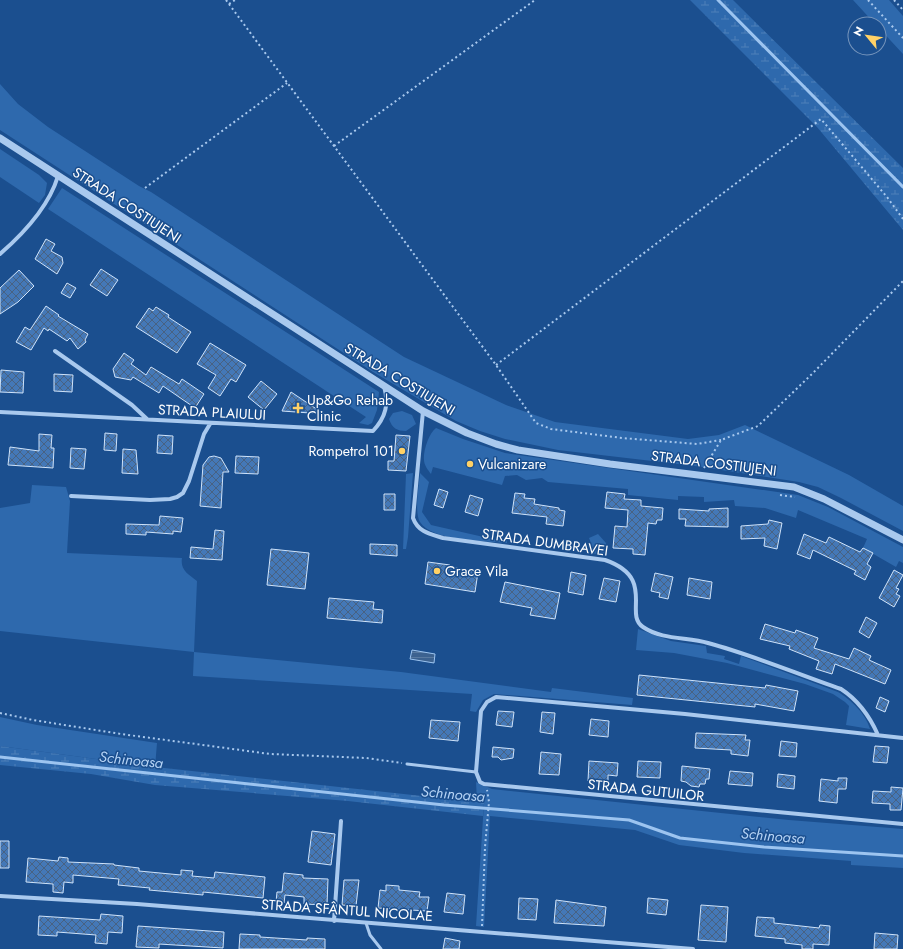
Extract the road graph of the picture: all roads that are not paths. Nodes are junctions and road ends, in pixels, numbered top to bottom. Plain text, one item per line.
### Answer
1 (0, 138) edge
2 (58, 176) junction
3 (0, 254) edge
4 (55, 352) dead end
5 (384, 386) junction
6 (423, 411) junction
7 (0, 412) edge
8 (147, 419) junction
9 (210, 424) junction
10 (71, 496) dead end
11 (903, 540) edge
12 (878, 735) junction
13 (903, 738) edge
14 (407, 764) road end
15 (476, 772) junction
16 (342, 821) dead end
17 (903, 824) edge
18 (0, 896) edge
19 (334, 920) junction
20 (366, 923) junction
21 (381, 949) edge
22 (693, 949) edge

1 - 2 street, STRADA COSTIUJENI
2 - 3 street
2 - 5 street, STRADA COSTIUJENI
4 - 8 street
5 - 6 street, STRADA COSTIUJENI
5 - 9 street, STRADA PLAIULUI
6 - 11 street, STRADA COSTIUJENI
6 - 12 street, STRADA DUMBRAVEI
7 - 8 street, STRADA PLAIULUI
8 - 9 street, STRADA PLAIULUI
9 - 10 street
12 - 13 street
12 - 15 street
14 - 15 lane
15 - 17 street, STRADA GUTUILOR
16 - 19 street
18 - 19 street, STRADA SFÂNTUL NICOLAE
19 - 20 street, STRADA SFÂNTUL NICOLAE
20 - 21 lane
20 - 22 street, STRADA SFÂNTUL NICOLAE

